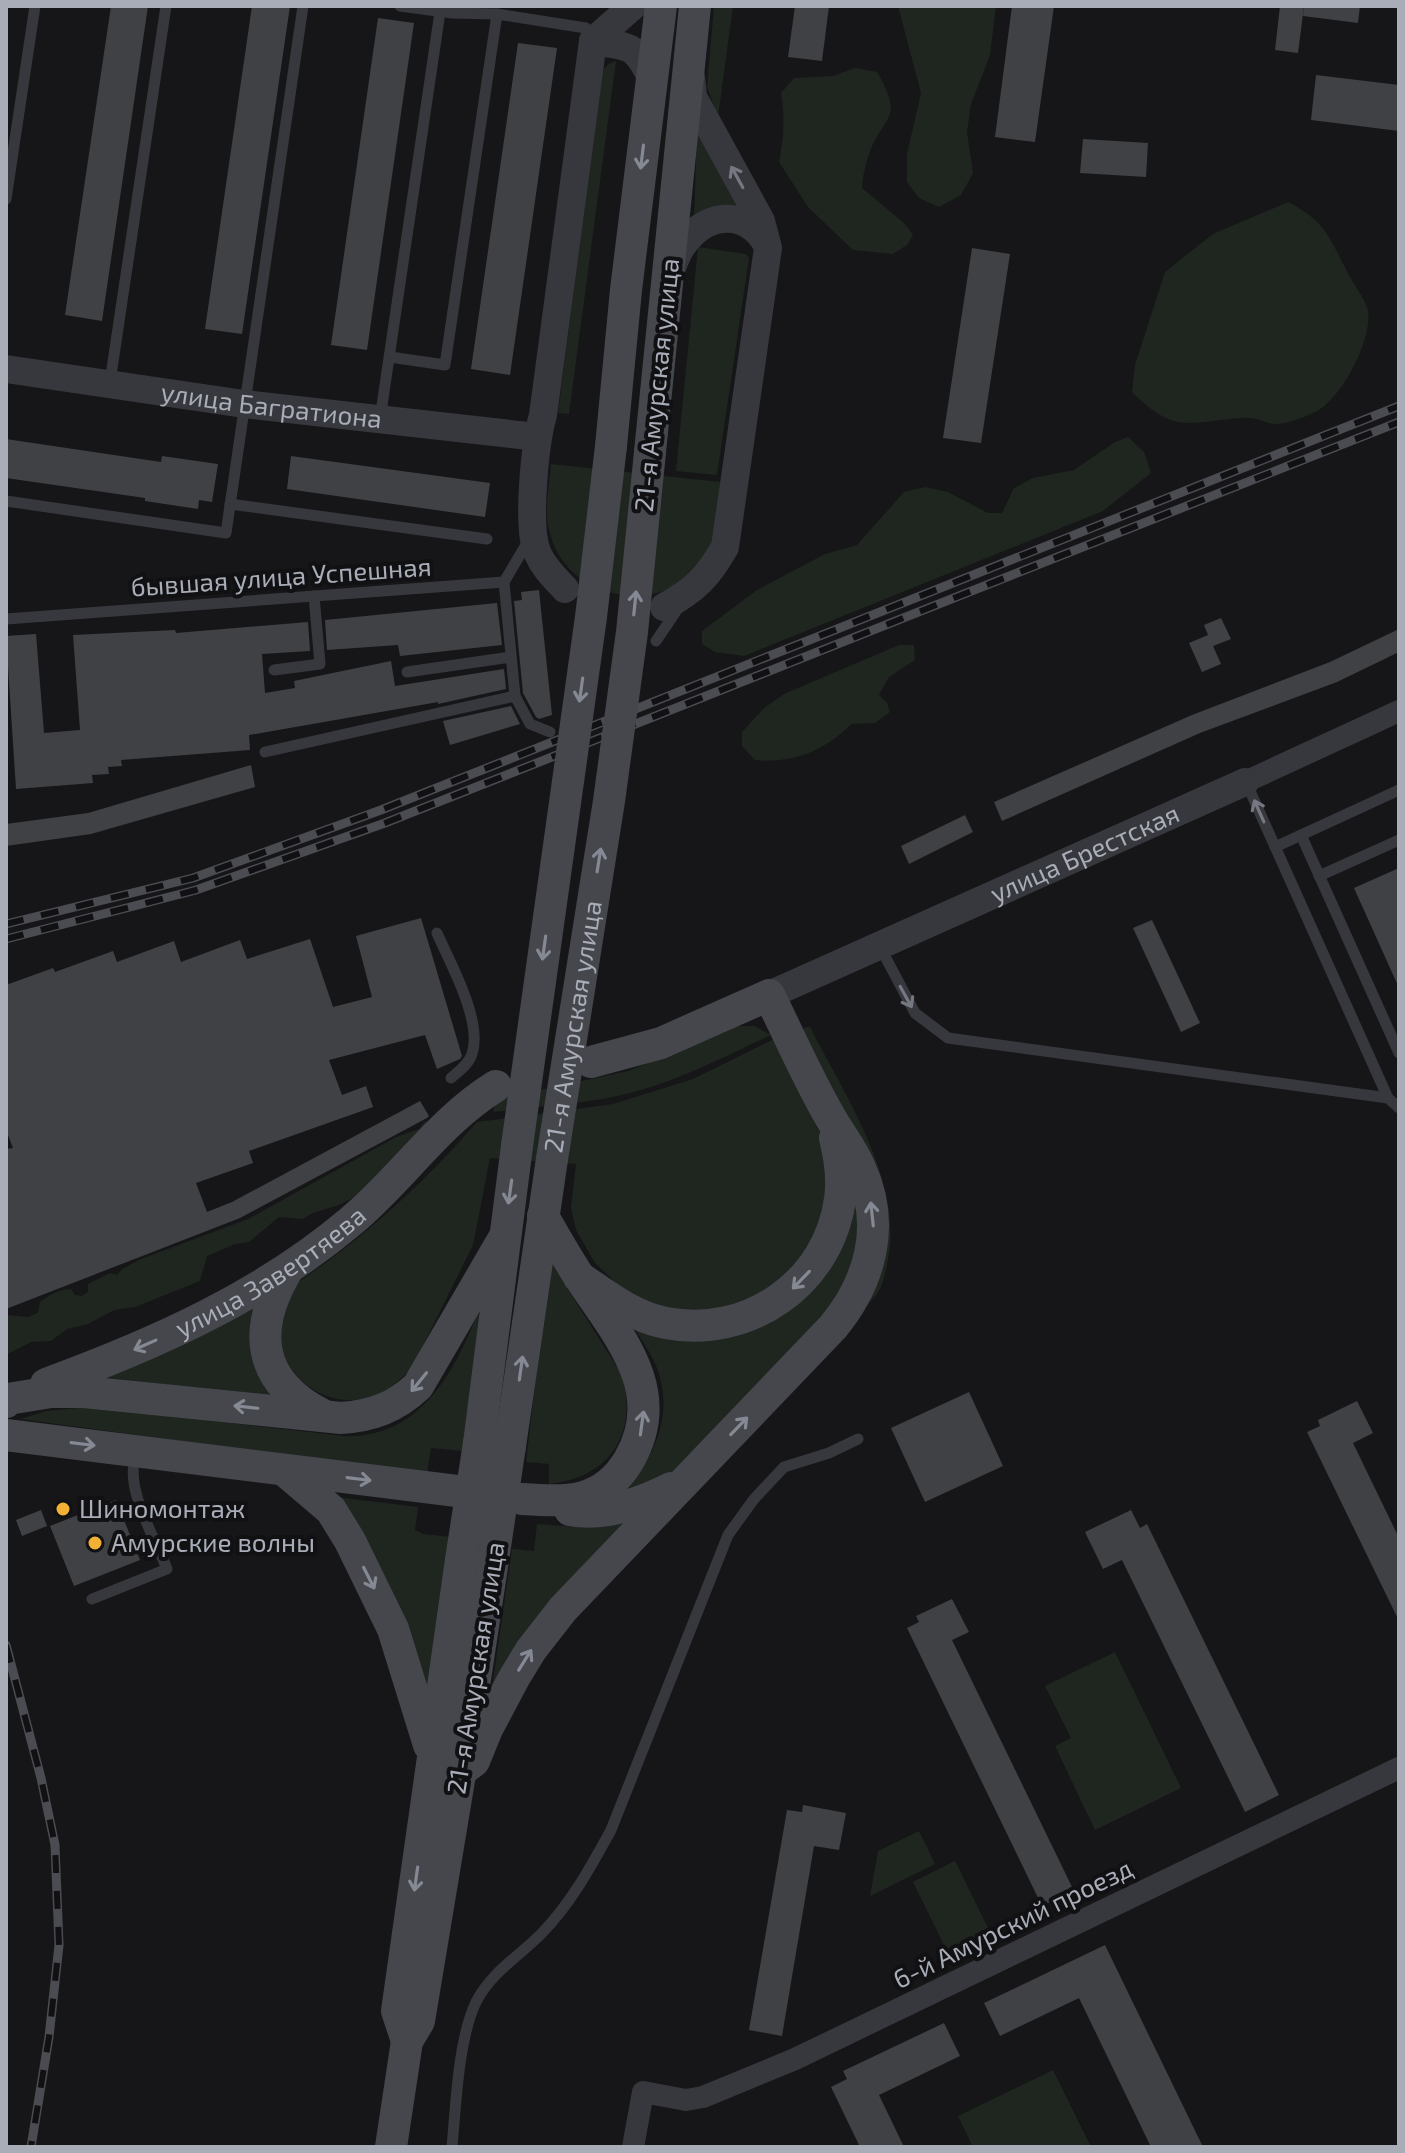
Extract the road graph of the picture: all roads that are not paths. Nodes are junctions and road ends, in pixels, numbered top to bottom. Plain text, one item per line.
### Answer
1 (35, 6) edge
2 (166, 6) edge
3 (303, 6) edge
4 (400, 6) edge
5 (633, 6) edge
6 (661, 6) edge
7 (695, 6) edge
8 (448, 10) edge
9 (497, 14) junction
10 (593, 41) junction
11 (689, 59) junction
12 (652, 79) junction
13 (6, 199) edge
14 (768, 248) junction
15 (669, 274) junction
16 (390, 357) junction
17 (6, 369) edge
18 (110, 383) junction
19 (244, 404) junction
20 (380, 419) junction
21 (537, 437) junction
22 (6, 501) edge
23 (230, 504) junction
24 (532, 534) junction
25 (487, 539) dead end
26 (504, 582) junction
27 (565, 589) dead end
28 (314, 596) junction
29 (677, 600) joint
30 (6, 619) edge
31 (656, 641) dead end
32 (511, 657) junction
33 (274, 670) dead end
34 (407, 672) dead end
35 (515, 696) junction
36 (1399, 711) edge
37 (550, 732) dead end
38 (265, 752) dead end
39 (1245, 782) junction
40 (1399, 790) edge
41 (1301, 835) junction
42 (1399, 840) edge
43 (1275, 847) junction
44 (1319, 876) junction
45 (437, 933) dead end
46 (878, 945) junction
47 (769, 995) junction
48 (1399, 1053) edge
49 (591, 1062) dead end
50 (451, 1078) dead end
51 (496, 1086) dead end
52 (1388, 1098) junction
53 (1399, 1108) edge
54 (829, 1115) junction
55 (543, 1216) junction
56 (504, 1238) junction
57 (288, 1269) junction
58 (579, 1277) junction
59 (324, 1415) junction
60 (7, 1417) edge
61 (858, 1439) dead end
62 (494, 1444) junction
63 (138, 1451) junction
64 (282, 1468) junction
65 (685, 1482) junction
66 (457, 1491) dead end
67 (92, 1599) dead end
68 (447, 1764) junction
69 (1399, 1768) edge
70 (391, 2147) edge
71 (452, 2147) edge
72 (633, 2147) edge

1 - 13 lane
2 - 18 lane
3 - 19 lane
4 - 8 lane
5 - 10 street
6 - 12 main road, 21-я Амурская улица
7 - 11 main road, 21-я Амурская улица
8 - 9 lane
8 - 16 lane
9 - 10 lane
9 - 16 lane
10 - 12 street
10 - 21 street
14 -> 11 street
11 - 15 main road, 21-я Амурская улица
12 -> 56 main road, 21-я Амурская улица, bridge
14 - 15 street
14 - 29 street
55 -> 15 main road, 21-я Амурская улица, bridge
16 - 20 lane
17 - 18 street, улица Багратиона
18 - 19 street, улица Багратиона
19 - 20 street, улица Багратиона
19 - 23 lane
20 - 21 street, улица Багратиона
21 - 24 street
22 - 23 lane
23 - 25 lane
24 - 26 lane
24 - 27 street
26 - 28 lane, бывшая улица Успешная
26 - 32 lane
28 - 30 lane, бывшая улица Успешная
28 - 33 lane
29 - 31 lane
32 - 34 lane
32 - 35 lane
35 - 37 lane
35 - 38 lane
36 - 39 street, улица Брестская
43 -> 39 lane
39 - 46 street, улица Брестская
40 - 41 lane
41 - 43 lane
41 - 44 lane
42 - 44 lane
43 - 52 lane
44 - 48 lane
45 - 50 lane
46 - 47 street, улица Брестская
46 -> 52 lane
47 - 49 main road
47 - 54 main road
51 - 57 main road, улица Завертяева
52 - 53 lane
54 -> 58 main road
65 -> 54 main road
55 - 58 main road
62 -> 55 main road, 21-я Амурская улица
56 -> 59 main road
56 - 62 main road, 21-я Амурская улица
57 - 59 main road
57 -> 60 main road, улица Завертяева
65 -> 58 main road
59 -> 60 main road
60 -> 63 main road
61 - 71 lane
62 - 68 main road, 21-я Амурская улица, bridge
63 - 64 main road
63 - 67 lane
64 -> 66 main road
64 -> 68 main road
68 -> 65 main road
68 - 70 main road, 21-я Амурская улица
69 - 72 street, 6-й Амурский проезд

